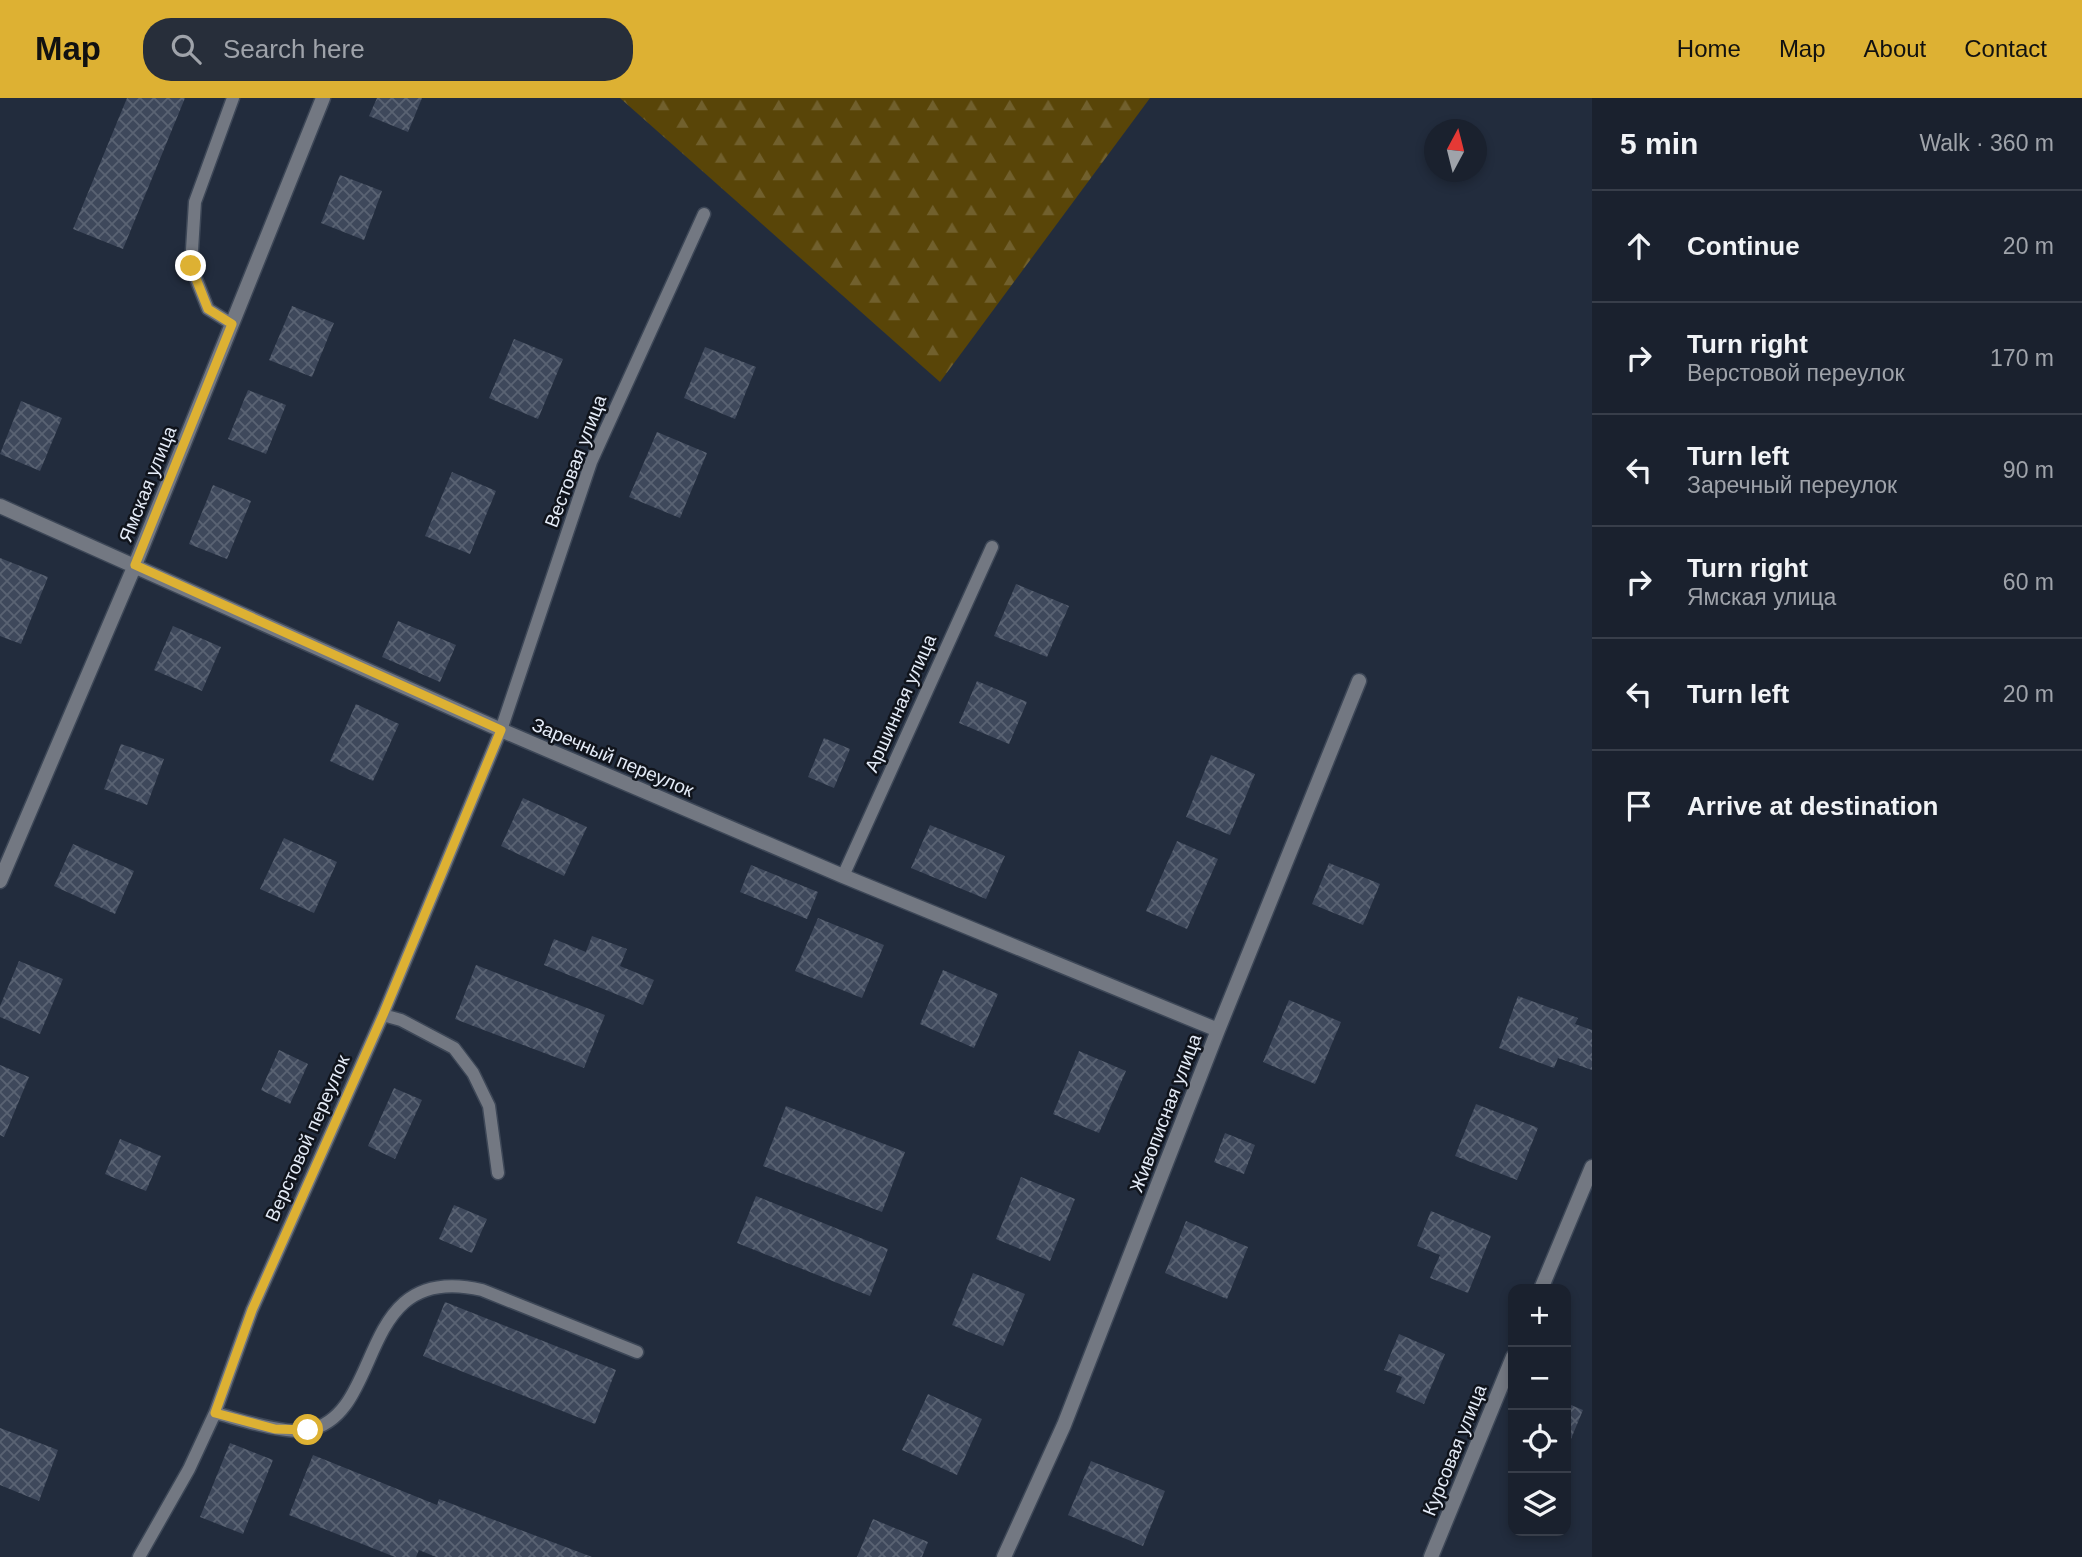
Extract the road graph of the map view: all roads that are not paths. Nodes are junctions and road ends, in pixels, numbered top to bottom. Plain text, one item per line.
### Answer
1 (233, 98) edge
2 (323, 98) edge
3 (704, 214) dead end
4 (232, 324) junction
5 (0, 506) edge
6 (992, 547) dead end
7 (135, 565) junction
8 (1359, 681) dead end
9 (501, 730) junction
10 (843, 876) junction
11 (0, 881) edge
12 (383, 1015) junction
13 (1217, 1030) junction
14 (1592, 1167) edge
15 (498, 1173) dead end
16 (1543, 1284) edge
17 (637, 1352) dead end
18 (1508, 1369) edge
19 (215, 1413) junction
20 (139, 1557) edge
21 (1004, 1557) edge
22 (1430, 1557) edge

1 - 4 lane
2 - 4 street, Ямская улица
3 - 9 lane, Вестовая улица
4 - 7 street, Ямская улица
5 - 7 street, Заречный переулок
6 - 10 lane, Аршинная улица
7 - 9 street, Заречный переулок
7 - 11 street, Ямская улица
8 - 13 street, Живописная улица
9 - 10 street, Заречный переулок
9 - 12 lane, Верстовой переулок
10 - 13 street, Заречный переулок
12 - 15 lane
12 - 19 lane, Верстовой переулок
13 - 21 street, Живописная улица
14 - 16 street
17 - 19 lane
18 - 22 street, Курсовая улица
19 - 20 lane, Верстовой переулок

